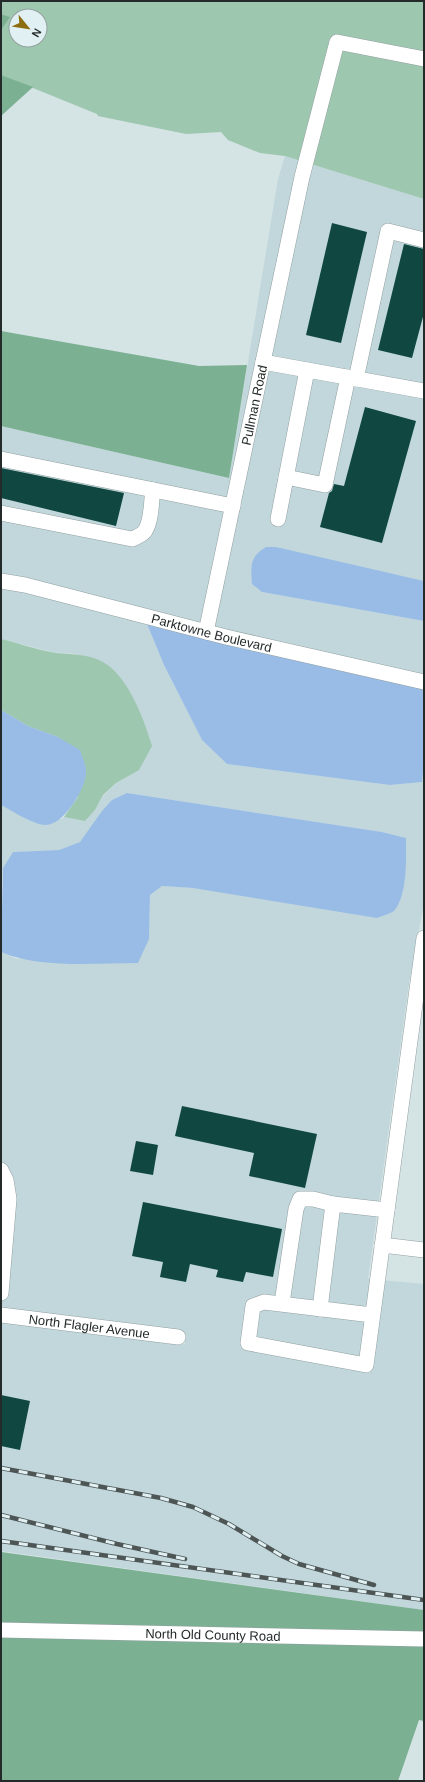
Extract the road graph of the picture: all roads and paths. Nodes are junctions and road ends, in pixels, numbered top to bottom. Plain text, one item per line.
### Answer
1 (424, 59) edge
2 (424, 240) edge
3 (263, 362) junction
4 (307, 370) junction
5 (352, 378) junction
6 (424, 391) edge
7 (1, 459) edge
8 (286, 477) junction
9 (154, 490) junction
10 (233, 506) junction
11 (1, 513) edge
12 (278, 519) dead end
13 (1, 581) edge
14 (206, 632) junction
15 (424, 682) edge
16 (424, 938) edge
17 (1, 1170) edge
18 (333, 1204) junction
19 (387, 1210) junction
20 (382, 1245) junction
21 (424, 1250) edge
22 (1, 1293) edge
23 (282, 1303) junction
24 (320, 1309) junction
25 (1, 1315) edge
26 (372, 1315) junction
27 (178, 1337) dead end
28 (1, 1630) edge
29 (424, 1639) edge

1 - 3 street, Pullman Road
2 - 5 street
3 - 4 street
3 - 10 street, Pullman Road
4 - 5 street
4 - 8 street
5 - 6 street
5 - 8 street
7 - 9 street
8 - 12 street
9 - 10 street
9 - 11 street
10 - 14 street, Pullman Road
13 - 14 street, Parktowne Boulevard
14 - 15 street, Parktowne Boulevard
16 - 19 street
17 - 22 street
18 - 19 street
18 - 23 street
18 - 24 street
19 - 20 street
20 - 21 street
20 - 26 street
23 - 24 street
23 - 26 street
24 - 26 street
25 - 27 street, North Flagler Avenue
28 - 29 street, North Old County Road

